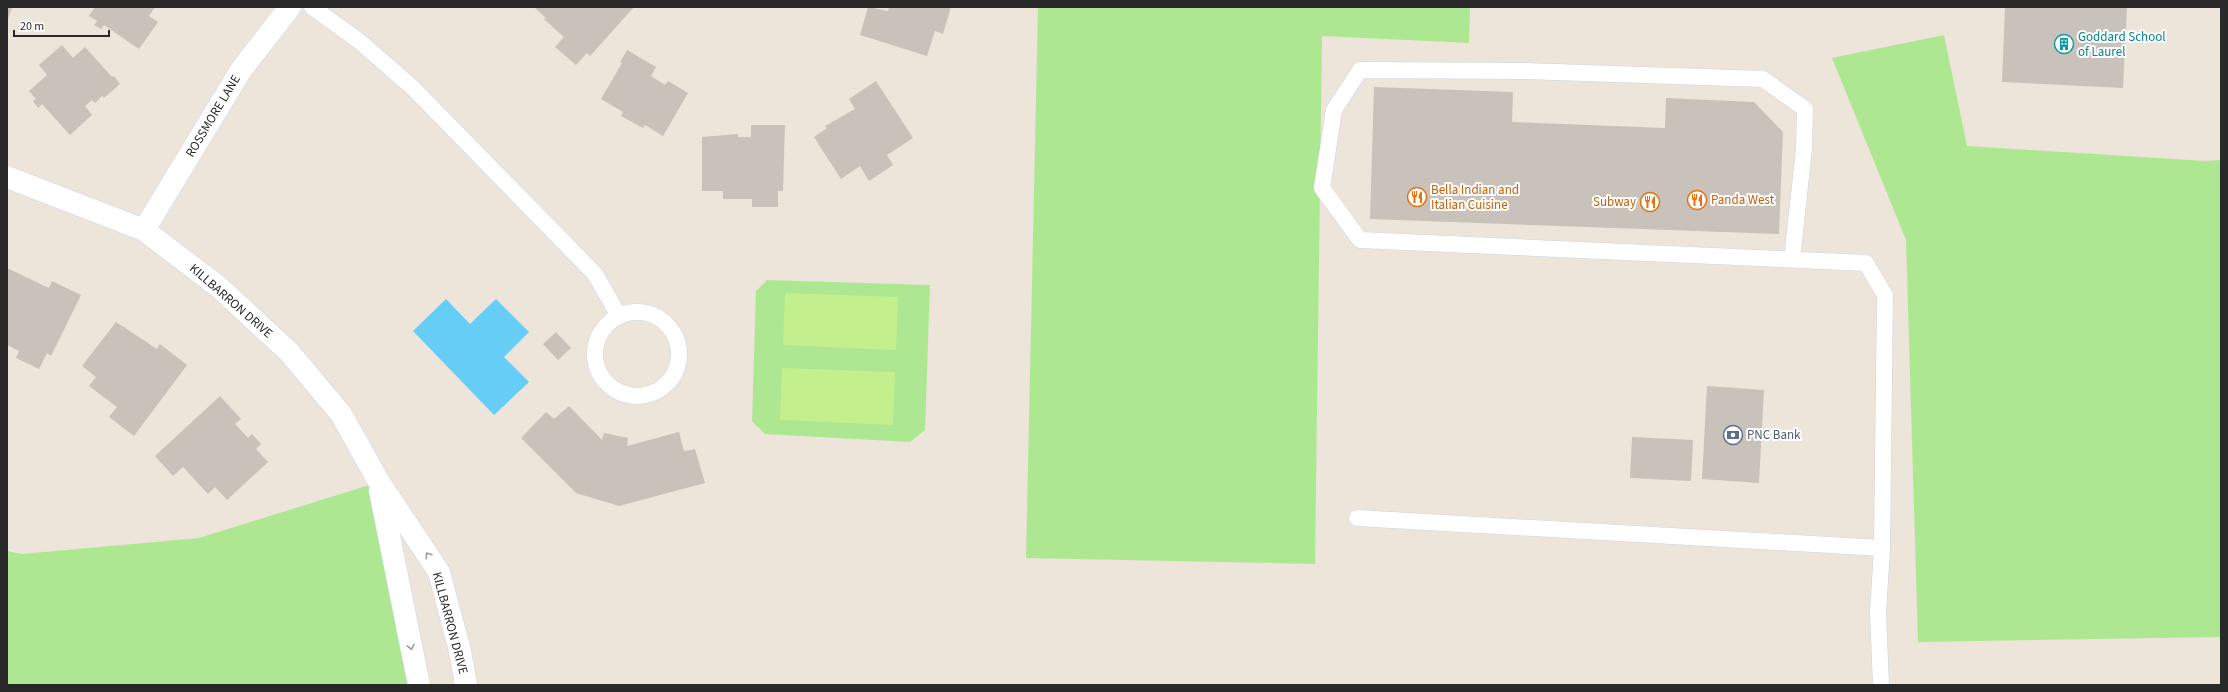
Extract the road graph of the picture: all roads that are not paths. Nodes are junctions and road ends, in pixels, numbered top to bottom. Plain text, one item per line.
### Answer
1 (290, 7) edge
2 (312, 7) edge
3 (7, 177) edge
4 (144, 230) junction
5 (1792, 259) junction
6 (619, 316) junction
7 (379, 482) junction
8 (1357, 518) dead end
9 (1882, 548) junction
10 (419, 685) edge
11 (466, 685) edge
12 (1881, 685) edge

1 - 4 street, ROSSMORE LANE
2 - 6 lane
3 - 4 street, KILLBARRON DRIVE
4 - 7 street, KILLBARRON DRIVE
5 - 5 lane
5 - 9 lane
6 - 6 lane
7 -> 10 street, KILLBARRON DRIVE
11 -> 7 street, KILLBARRON DRIVE
8 - 9 lane
9 - 12 lane

